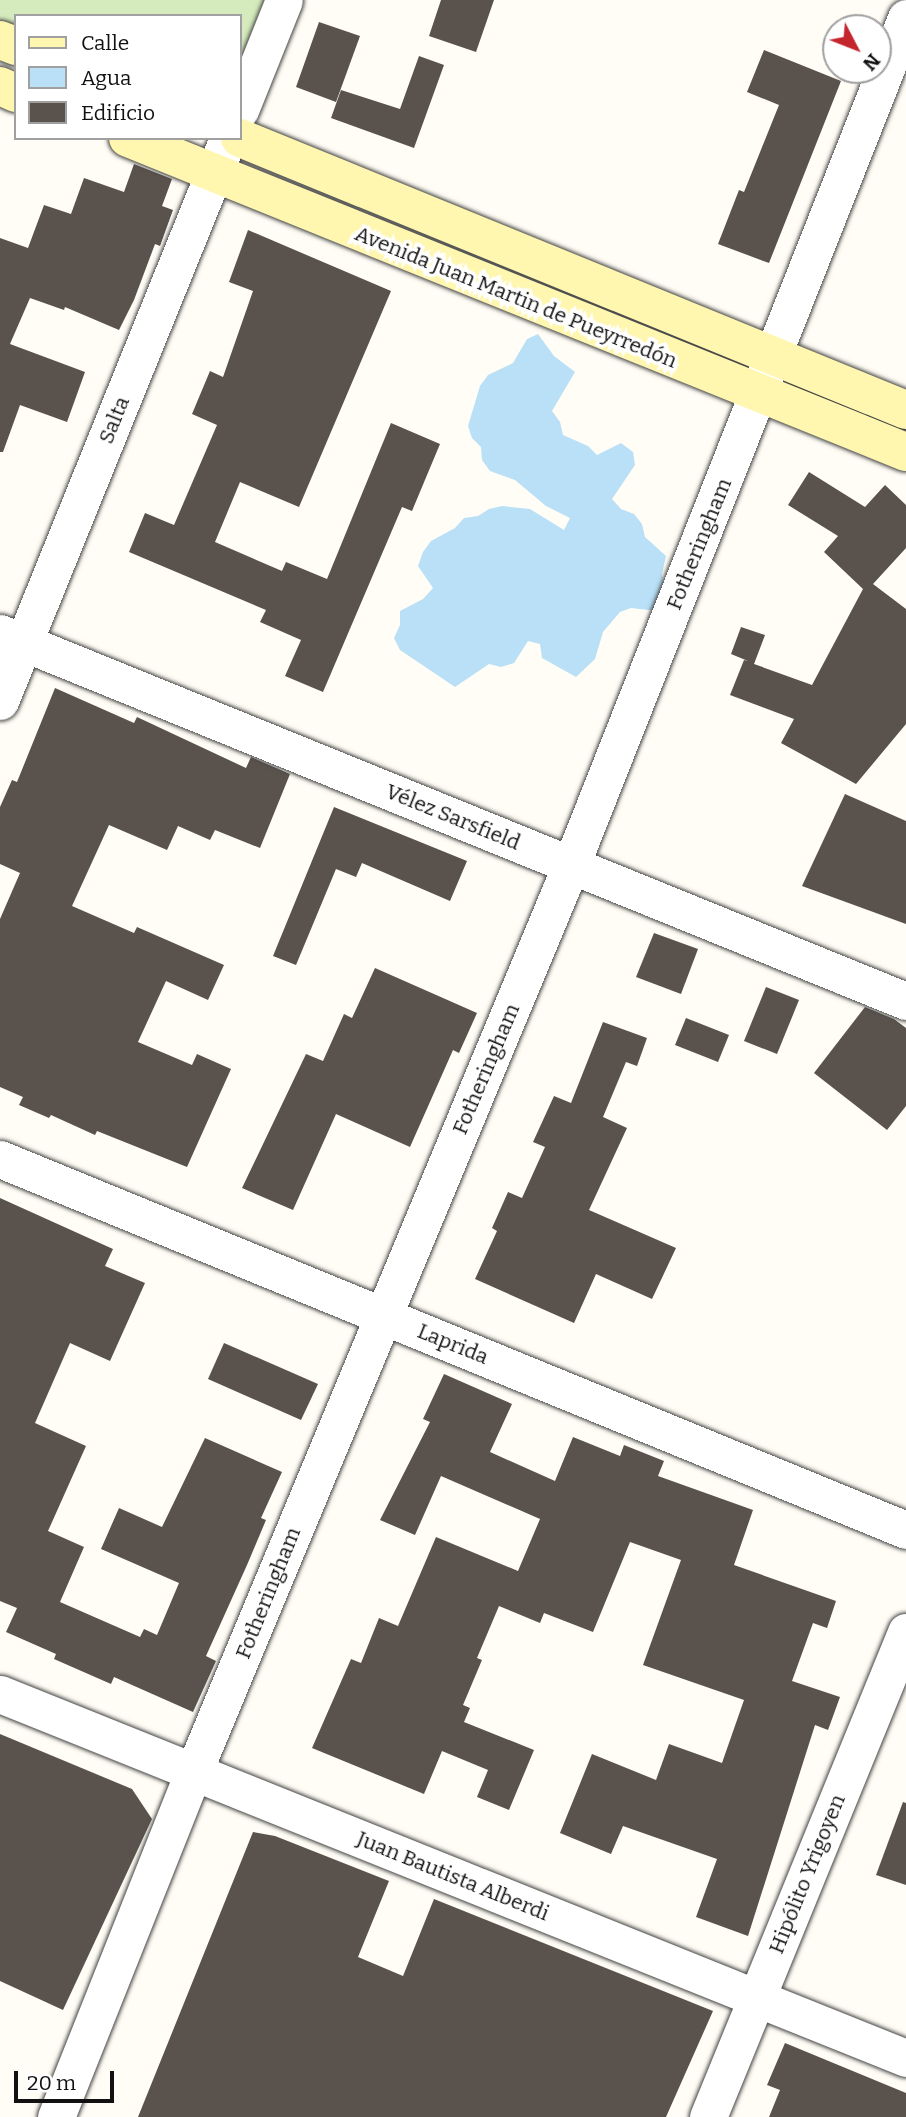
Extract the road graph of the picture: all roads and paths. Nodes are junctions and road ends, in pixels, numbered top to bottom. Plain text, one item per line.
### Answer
1 (284, 0) edge
2 (906, 18) edge
3 (242, 105) edge
4 (242, 139) edge
5 (133, 140) edge
6 (227, 140) edge
7 (214, 175) junction
8 (775, 356) junction
9 (759, 394) junction
10 (906, 410) edge
11 (906, 452) edge
12 (12, 637) edge
13 (0, 701) edge
14 (571, 865) junction
15 (906, 1001) edge
16 (0, 1159) edge
17 (383, 1316) junction
18 (906, 1531) edge
19 (906, 1632) edge
20 (0, 1694) edge
21 (193, 1773) junction
22 (757, 1997) junction
23 (906, 2058) edge
24 (56, 2117) edge
25 (708, 2117) edge

1 - 3 street
2 - 8 street, Fotheringham
4 - 8 main road, Avenida Juan Martin de Pueyrredón
5 - 7 main road, Avenida Juan Martin de Pueyrredón
6 - 7 street, Salta
7 - 9 main road, Avenida Juan Martin de Pueyrredón
7 - 12 street, Salta
8 - 9 street, Fotheringham
8 - 10 main road, Avenida Juan Martin de Pueyrredón
9 - 11 main road, Avenida Juan Martin de Pueyrredón
9 - 14 street, Fotheringham
12 - 13 street, Salta
12 - 14 street, Vélez Sarsfield
14 - 15 street, Vélez Sarsfield
14 - 17 street, Fotheringham
16 - 17 street, Laprida
17 - 18 street, Laprida
17 - 21 street, Fotheringham
19 - 22 street, Hipólito Yrigoyen
20 - 21 street, Juan Bautista Alberdi
21 - 22 street, Juan Bautista Alberdi
21 - 24 street, Fotheringham
22 - 23 street, Juan Bautista Alberdi
22 - 25 street, Hipólito Yrigoyen

